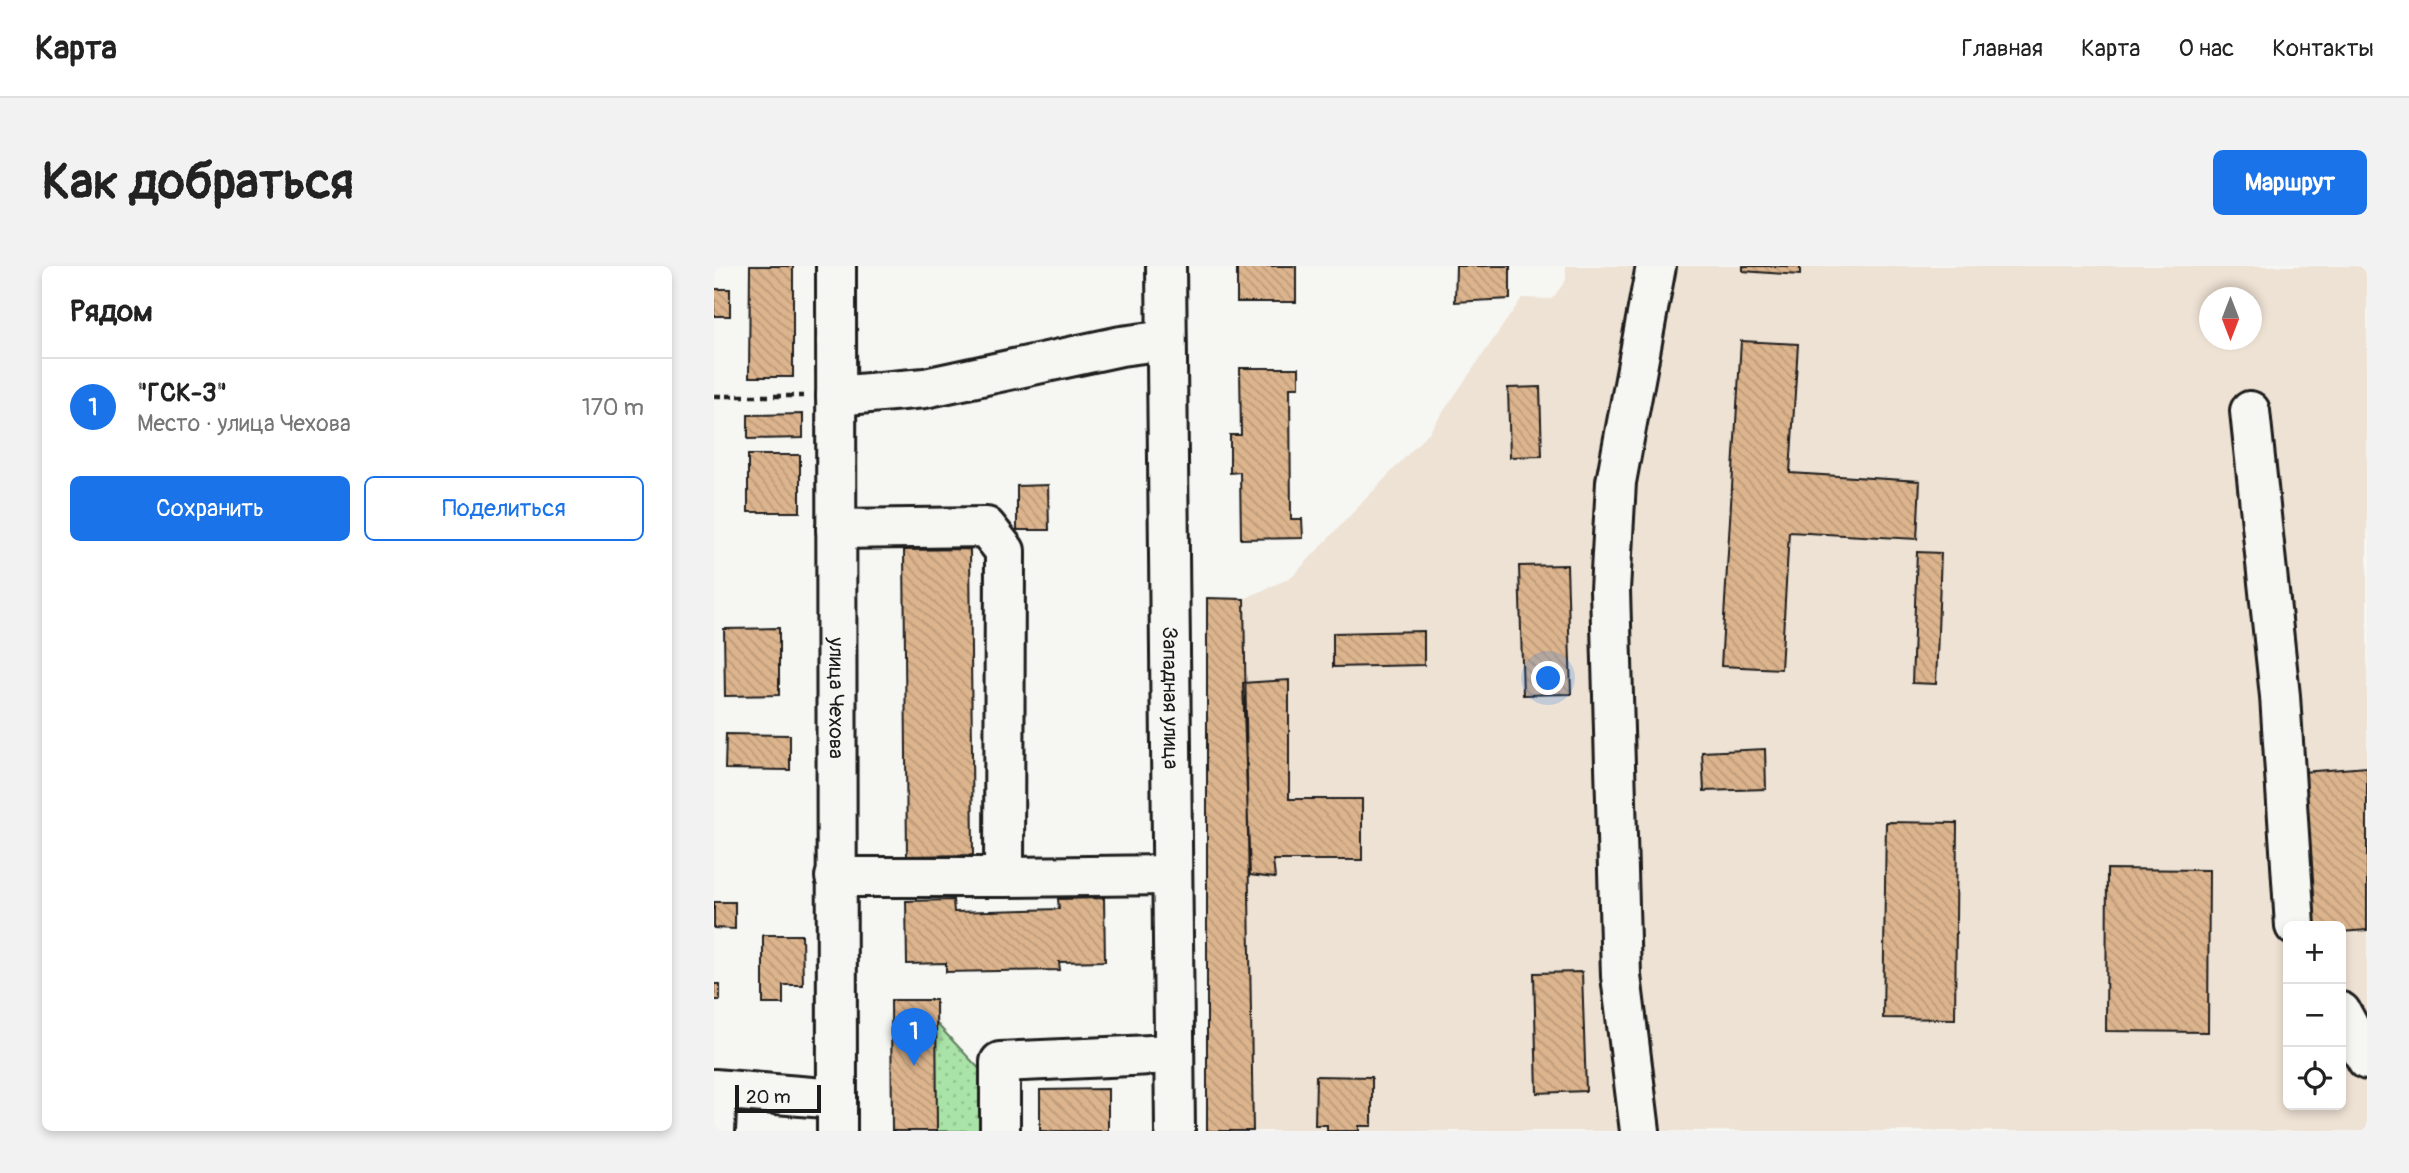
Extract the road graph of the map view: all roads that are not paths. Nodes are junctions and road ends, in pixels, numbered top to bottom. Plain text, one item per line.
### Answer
1 (836, 266) edge
2 (1166, 266) edge
3 (1657, 266) edge
4 (1166, 340) junction
5 (836, 396) junction
6 (2250, 411) dead end
7 (836, 529) junction
8 (1170, 875) junction
9 (835, 877) junction
10 (1004, 877) junction
11 (2295, 921) edge
12 (2346, 1022) edge
13 (1173, 1054) junction
14 (2367, 1060) edge
15 (715, 1090) edge
16 (837, 1115) edge
17 (715, 1131) edge
18 (1000, 1131) edge
19 (1175, 1131) edge
20 (1640, 1131) edge

1 - 5 street, улица Чехова
2 - 4 street, Западная улица
3 - 20 street
4 - 5 street
4 - 8 street, Западная улица
5 - 7 street, улица Чехова
6 - 11 street
7 - 9 street, улица Чехова
7 - 10 street
8 - 10 street
8 - 13 street, Западная улица
9 - 10 street
9 - 16 street, улица Чехова
12 - 14 street
13 - 18 street
13 - 19 street, Западная улица
15 - 16 street
15 - 17 street

